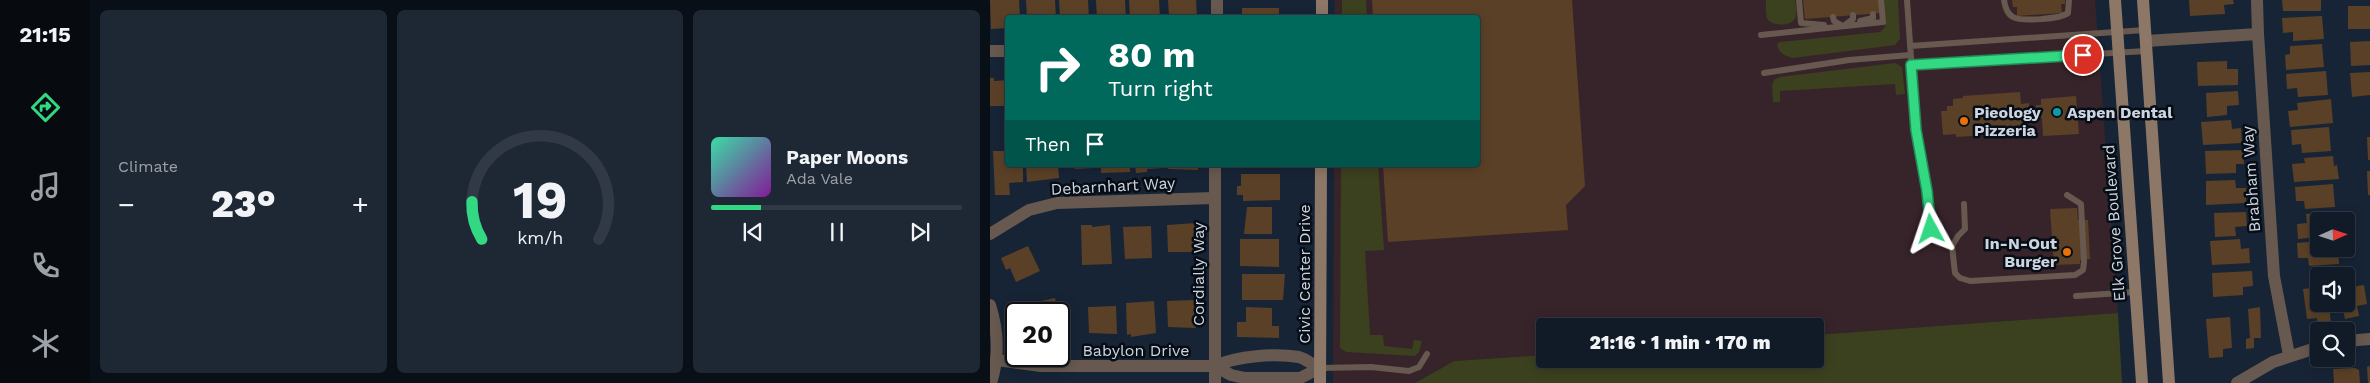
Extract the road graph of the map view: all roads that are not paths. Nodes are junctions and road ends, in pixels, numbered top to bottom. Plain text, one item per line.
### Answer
1 (1217, 0) edge
2 (1322, 0) edge
3 (1799, 0) edge
4 (1881, 0) edge
5 (1907, 0) edge
6 (2004, 0) edge
7 (2069, 0) edge
8 (2115, 0) edge
9 (2143, 0) edge
10 (2257, 0) edge
11 (1873, 14) dead end
12 (1217, 15) edge
13 (1322, 15) edge
14 (1853, 15) dead end
15 (1833, 17) dead end
16 (1812, 18) dead end
17 (1844, 26) junction
18 (2117, 32) junction
19 (2258, 34) junction
20 (1761, 35) dead end
21 (2146, 40) junction
22 (1910, 46) junction
23 (990, 51) edge
24 (1005, 51) edge
25 (2119, 52) junction
26 (1910, 55) junction
27 (1911, 65) junction
28 (1764, 72) dead end
29 (1215, 167) edge
30 (1321, 167) edge
31 (2067, 195) dead end
32 (1214, 198) junction
33 (1964, 204) dead end
34 (1931, 229) dead end
35 (990, 234) edge
36 (2135, 292) junction
37 (2076, 296) dead end
38 (990, 305) edge
39 (2370, 339) edge
40 (2355, 340) edge
41 (2310, 349) edge
42 (1427, 354) dead end
43 (2289, 355) junction
44 (997, 360) junction
45 (1215, 366) junction
46 (1320, 368) junction
47 (991, 383) edge
48 (1215, 383) edge
49 (1320, 383) edge
50 (2142, 383) edge
51 (2169, 383) edge
52 (2237, 383) edge

1 - 12 street
2 - 13 main road
3 - 17 lane
4 - 17 lane
5 - 22 lane
6 - 7 lane
8 - 18 main road, Elk Grove Boulevard
9 - 21 main road
10 - 19 street, Brabham Way
11 - 17 lane
14 - 17 lane
15 - 17 lane
16 - 17 lane
17 - 20 lane
18 - 21 lane
18 - 22 lane
18 - 25 main road, Elk Grove Boulevard
19 - 21 street
19 - 43 street, Brabham Way
21 - 25 lane
21 - 51 main road
22 - 26 lane
23 - 24 street
25 - 27 lane
25 - 36 main road, Elk Grove Boulevard
26 - 27 lane
26 - 28 lane
27 - 34 lane
29 - 32 street, Cordially Way
30 - 46 main road, Civic Center Drive
31 - 33 lane
32 - 35 street, Debarnhart Way
32 - 45 street, Cordially Way
36 - 37 lane
36 - 50 main road, Elk Grove Boulevard
38 - 44 street
39 - 40 street
41 - 43 street
42 - 46 lane
43 - 52 street
44 - 45 street, Babylon Drive
44 - 47 street
45 - 46 street, Babylon Drive
45 - 46 street, Babylon Drive
45 - 48 street, Cordially Way
46 - 49 main road, Civic Center Drive

